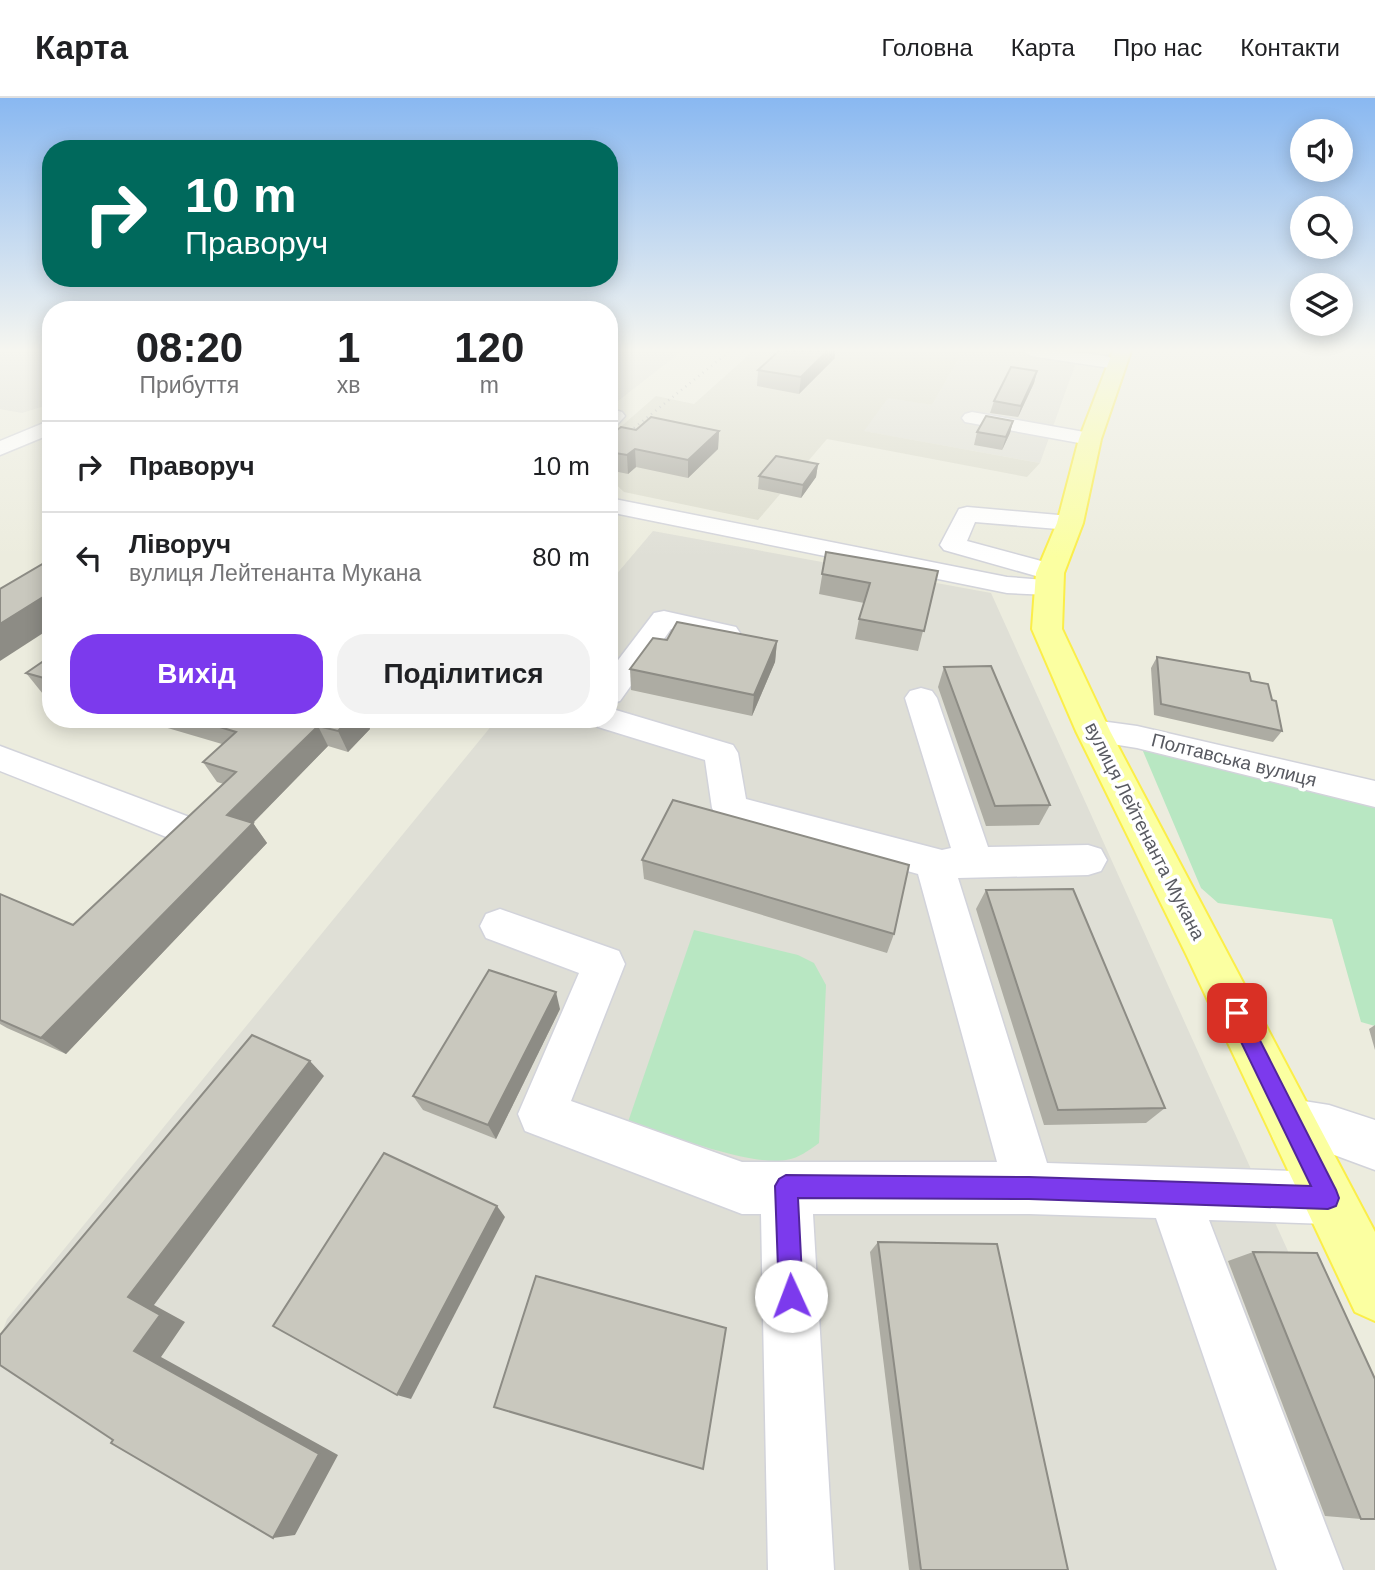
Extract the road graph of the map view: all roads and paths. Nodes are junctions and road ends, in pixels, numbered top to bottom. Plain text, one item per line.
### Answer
1 (982, 420) edge
2 (1097, 420) edge
3 (42, 430) edge
4 (1090, 439) junction
5 (0, 449) edge
6 (618, 507) edge
7 (1070, 523) junction
8 (1050, 580) junction
9 (753, 639) edge
10 (618, 682) edge
11 (920, 698) dead end
12 (618, 722) edge
13 (1093, 731) junction
14 (0, 758) edge
15 (1375, 794) edge
16 (179, 828) edge
17 (1088, 860) dead end
18 (974, 862) junction
19 (934, 863) junction
20 (500, 926) dead end
21 (1291, 1123) junction
22 (1375, 1145) edge
23 (786, 1186) junction
24 (1029, 1188) junction
25 (1172, 1191) junction
26 (1328, 1198) junction
27 (1375, 1292) edge
28 (802, 1570) edge
29 (1310, 1570) edge

1 - 4 street
2 - 4 main road, вулиця Лейтенанта Мукана
3 - 5 street
4 - 7 main road, вулиця Лейтенанта Мукана
6 - 8 street
7 - 8 main road, вулиця Лейтенанта Мукана
7 - 8 street
8 - 13 main road, вулиця Лейтенанта Мукана
9 - 10 street
11 - 18 street
12 - 19 street
13 - 15 street, Полтавська вулиця
13 - 21 main road, вулиця Лейтенанта Мукана
14 - 16 street
17 - 18 street
18 - 19 street
19 - 24 street
20 - 23 street
21 - 22 street
21 - 26 main road, вулиця Лейтенанта Мукана
23 - 24 street
23 - 28 street
24 - 25 street
25 - 26 street
25 - 29 street
26 - 27 main road, вулиця Лейтенанта Мукана

